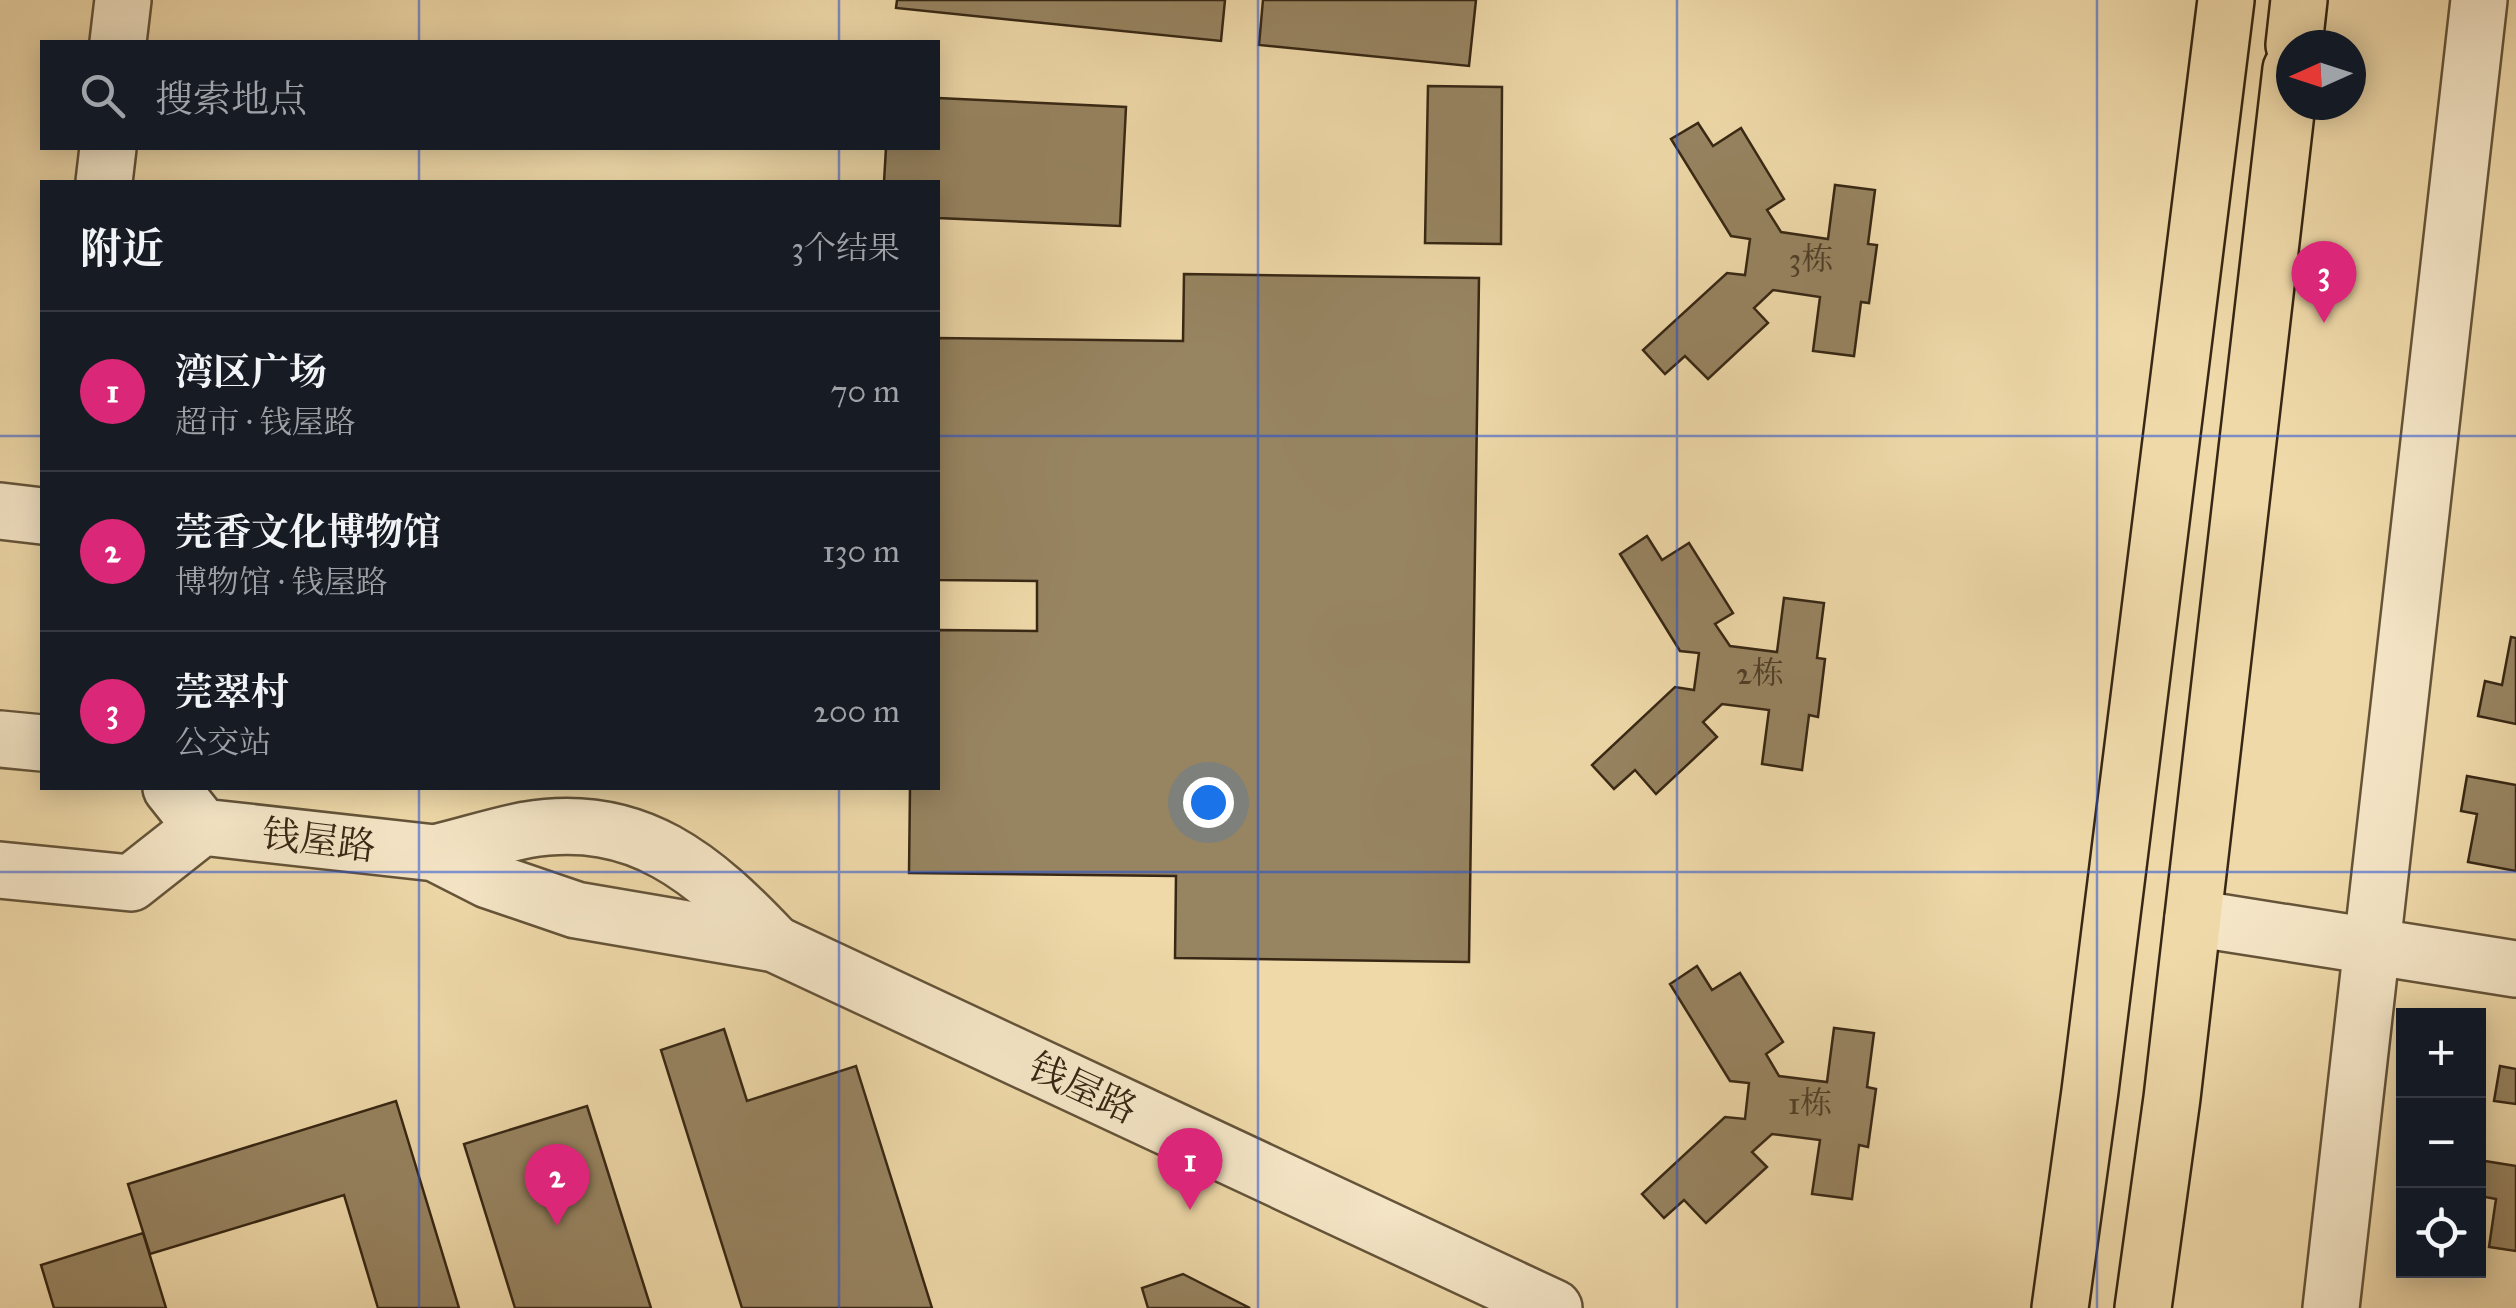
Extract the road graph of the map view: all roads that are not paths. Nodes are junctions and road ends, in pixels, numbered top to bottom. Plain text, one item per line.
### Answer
1 (123, 0) edge
2 (2226, 0) edge
3 (2299, 0) edge
4 (2479, 0) edge
5 (2296, 30) edge
6 (118, 40) edge
7 (2285, 120) edge
8 (108, 150) edge
9 (104, 180) edge
10 (0, 511) edge
11 (40, 516) edge
12 (0, 739) edge
13 (40, 743) edge
14 (187, 807) edge
15 (435, 854) junction
16 (0, 870) edge
17 (2192, 918) junction
18 (775, 944) junction
19 (2372, 946) junction
20 (2516, 969) edge
21 (1554, 1308) edge
22 (2060, 1308) edge
23 (2143, 1308) edge
24 (2331, 1308) edge

1 - 6 street
2 - 22 main road
3 - 5 main road
4 - 19 street
7 - 17 main road
8 - 9 street
10 - 11 street
12 - 13 street
14 - 15 street, 钱屋路
14 - 16 street, 钱屋路
15 - 18 street, 钱屋路
15 - 18 street, 钱屋路
17 - 19 street
17 - 23 main road
18 - 21 street, 钱屋路
19 - 20 street
19 - 24 street

